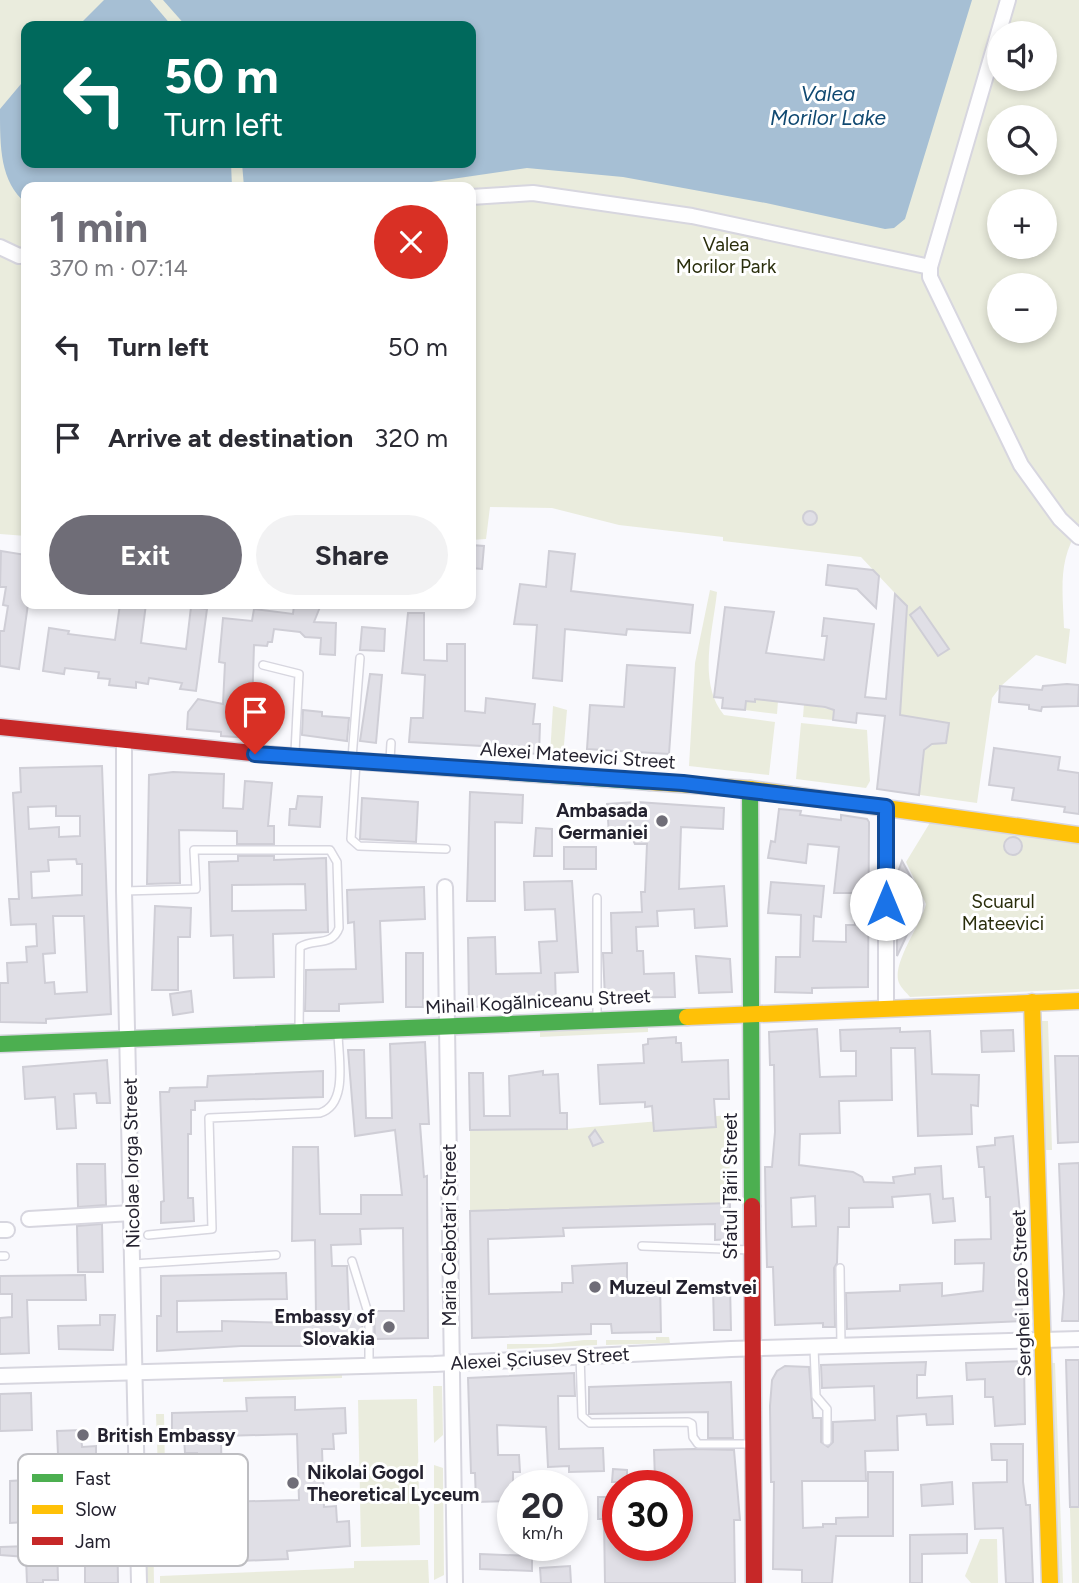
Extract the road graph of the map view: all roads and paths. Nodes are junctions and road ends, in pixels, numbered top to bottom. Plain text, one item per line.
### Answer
1 (1008, 0) edge
2 (476, 197) edge
3 (0, 247) edge
4 (21, 256) edge
5 (930, 267) junction
6 (1079, 537) edge
7 (360, 658) dead end
8 (263, 665) dead end
9 (0, 727) edge
10 (124, 742) junction
11 (391, 743) dead end
12 (294, 757) junction
13 (354, 761) junction
14 (390, 763) junction
15 (750, 789) junction
16 (886, 807) junction
17 (1079, 835) edge
18 (446, 849) dead end
19 (444, 887) dead end
20 (124, 891) junction
21 (597, 898) dead end
22 (1079, 1001) edge
23 (1032, 1002) junction
24 (886, 1009) junction
25 (750, 1012) junction
26 (597, 1019) junction
27 (446, 1026) junction
28 (338, 1032) junction
29 (299, 1034) junction
30 (129, 1040) junction
31 (0, 1044) edge
32 (132, 1213) junction
33 (29, 1219) dead end
34 (148, 1235) dead end
35 (642, 1246) dead end
36 (752, 1250) junction
37 (276, 1255) dead end
38 (352, 1261) dead end
39 (133, 1264) junction
40 (841, 1268) dead end
41 (1079, 1339) edge
42 (1043, 1340) junction
43 (841, 1347) junction
44 (752, 1348) junction
45 (814, 1348) junction
46 (580, 1355) junction
47 (450, 1362) junction
48 (369, 1365) junction
49 (135, 1370) junction
50 (0, 1376) edge
51 (827, 1441) dead end
52 (753, 1444) junction
53 (137, 1454) edge
54 (455, 1583) edge
55 (754, 1583) edge
56 (1050, 1583) edge

1 - 5 street
2 - 5 street
3 - 4 street
5 - 6 street
7 - 13 lane
8 - 12 lane
9 - 10 main road, Alexei Mateevici Street
10 - 12 main road, Alexei Mateevici Street
10 - 20 street, Nicolae Iorga Street
11 - 14 lane
12 - 13 main road, Alexei Mateevici Street
13 - 14 main road, Alexei Mateevici Street
13 - 18 lane
14 - 15 main road, Alexei Mateevici Street
15 - 16 main road, Alexei Mateevici Street
15 - 25 main road, Sfatul Țării Street
16 - 17 main road, Alexei Mateevici Street
16 - 24 street
19 - 27 street, Maria Cebotari Street
20 - 29 lane
20 - 30 street, Nicolae Iorga Street
21 - 26 lane
22 - 23 main road, Mihail Kogălniceanu Street
23 - 24 main road, Mihail Kogălniceanu Street
23 - 42 main road, Serghei Lazo Street
24 - 25 main road, Mihail Kogălniceanu Street
25 - 26 main road, Mihail Kogălniceanu Street
25 - 36 main road, Sfatul Țării Street
26 - 27 main road, Mihail Kogălniceanu Street
27 - 28 main road, Mihail Kogălniceanu Street
27 - 47 street, Maria Cebotari Street
28 - 29 main road, Mihail Kogălniceanu Street
28 - 34 lane
29 - 30 main road, Mihail Kogălniceanu Street
30 - 31 main road, Mihail Kogălniceanu Street
30 - 32 street, Nicolae Iorga Street
32 - 33 street
32 - 39 street, Nicolae Iorga Street
35 - 36 lane
36 - 44 main road, Sfatul Țării Street
37 - 39 lane
38 - 48 lane
39 - 49 street, Nicolae Iorga Street
40 - 43 lane
41 - 42 street, Alexei Șciusev Street
42 - 43 street, Alexei Șciusev Street
42 - 56 main road, Serghei Lazo Street
43 - 45 street, Alexei Șciusev Street
44 - 45 street, Alexei Șciusev Street
44 - 46 street, Alexei Șciusev Street
44 - 52 main road, Sfatul Țării Street
45 - 51 lane
46 - 47 street, Alexei Șciusev Street
46 - 52 lane
47 - 48 street, Alexei Șciusev Street
47 - 54 street, Maria Cebotari Street
48 - 49 street, Alexei Șciusev Street
49 - 50 street, Alexei Șciusev Street
49 - 53 street, Nicolae Iorga Street
52 - 55 main road, Sfatul Țării Street

